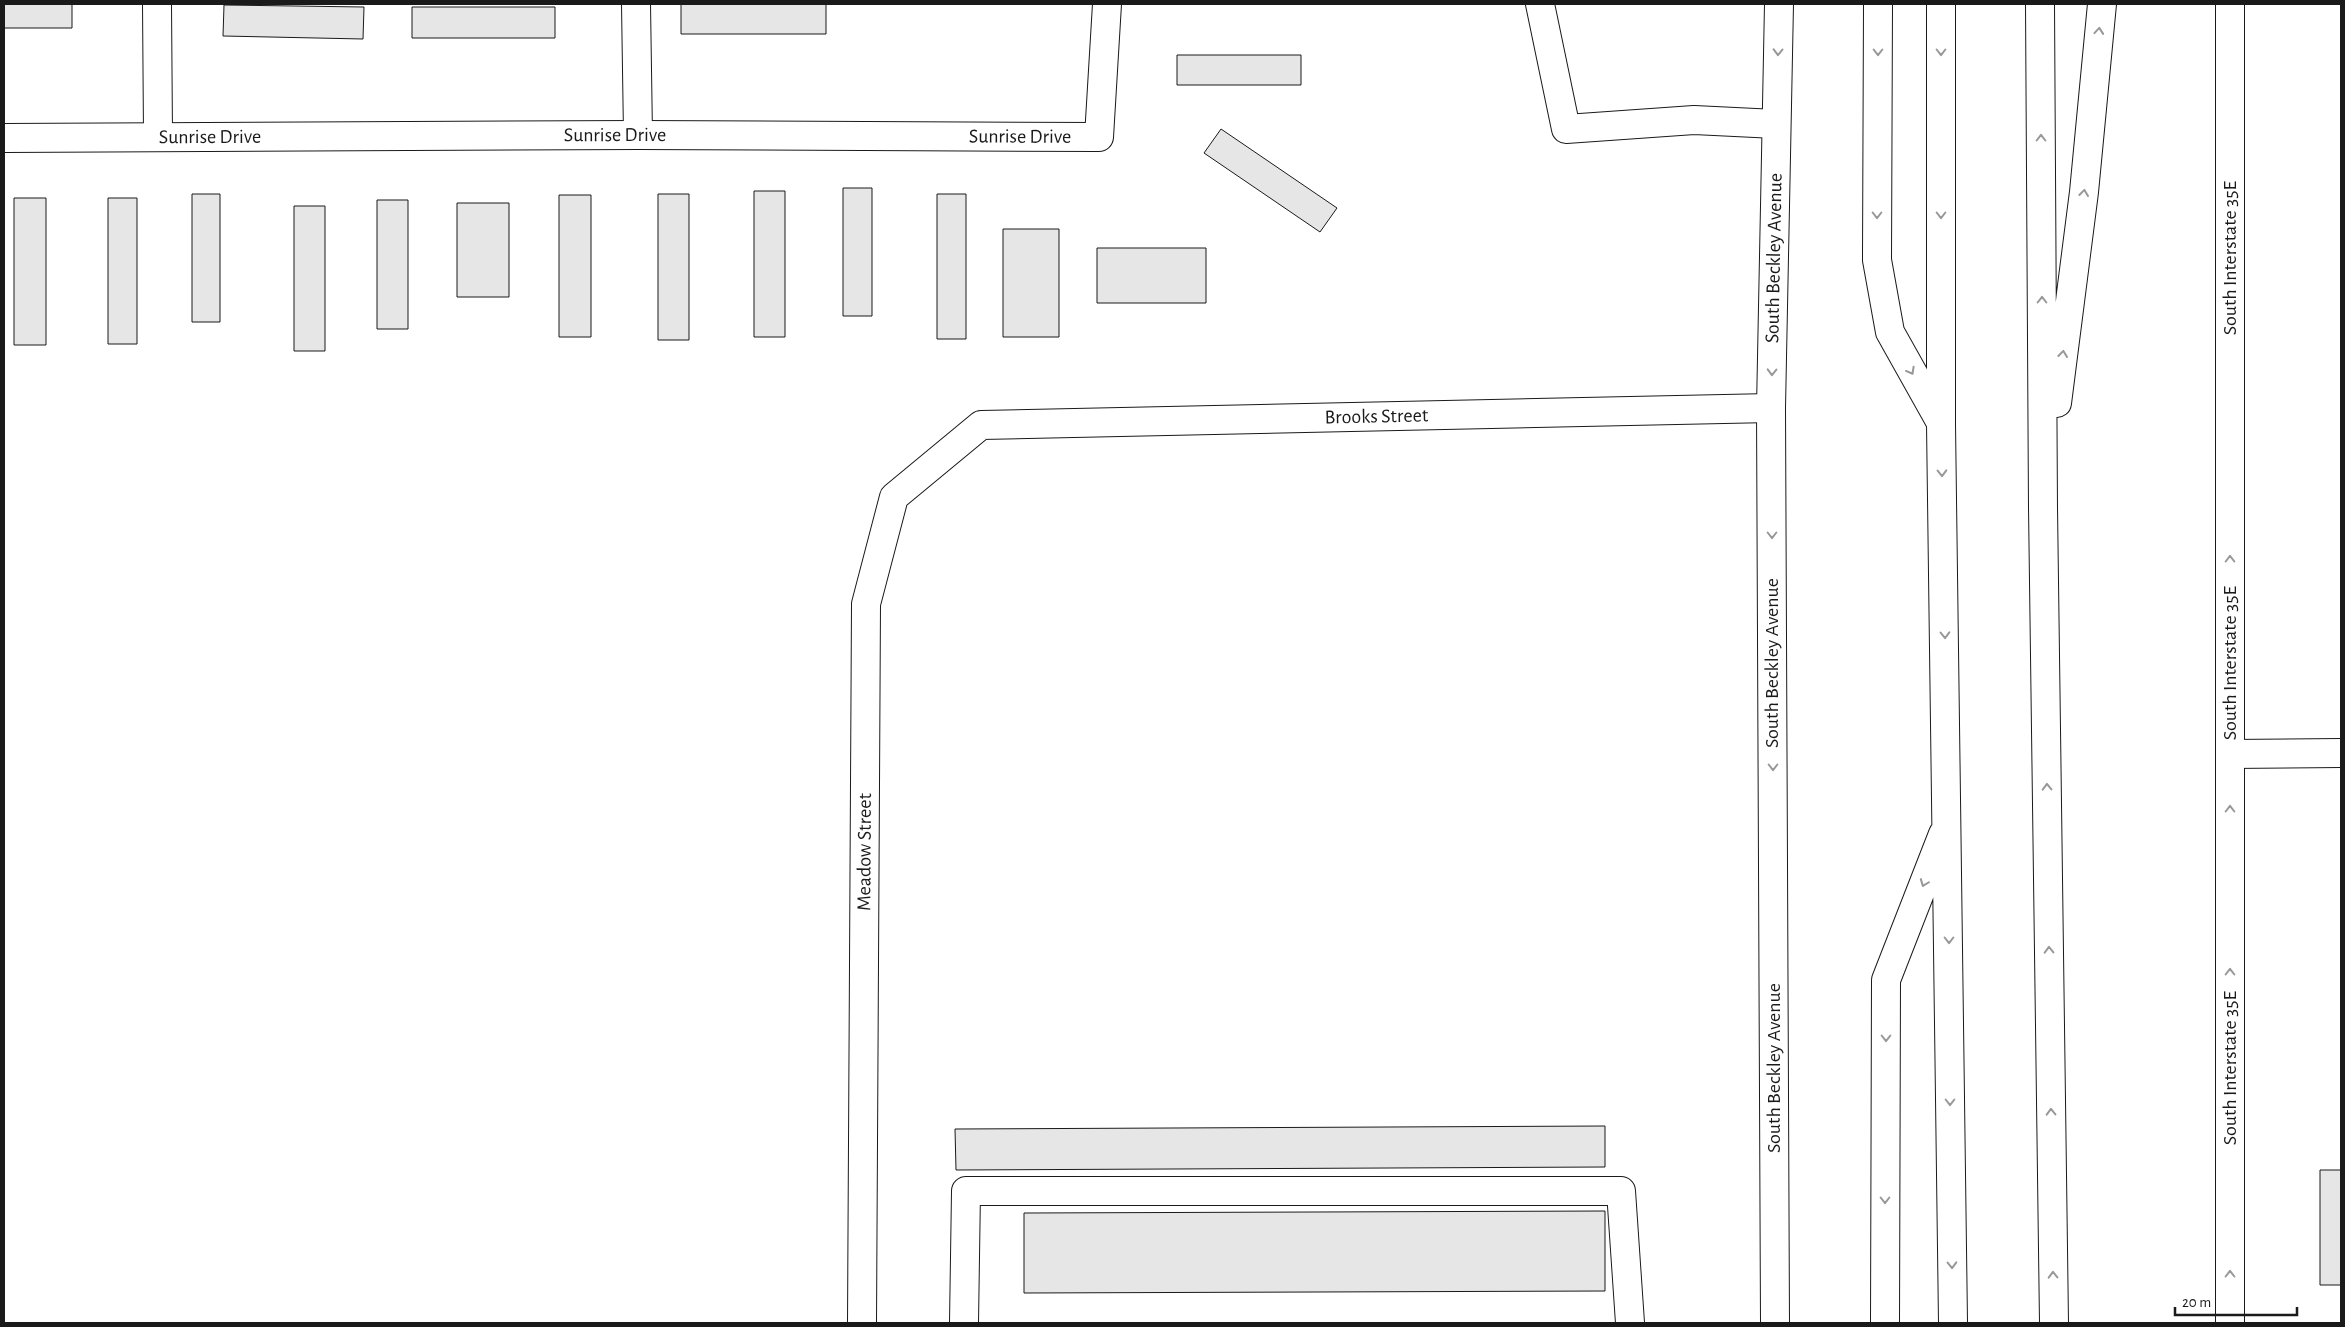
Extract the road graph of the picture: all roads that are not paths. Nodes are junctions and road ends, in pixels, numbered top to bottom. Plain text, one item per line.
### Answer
1 (157, 4) edge
2 (636, 4) edge
3 (1540, 4) edge
4 (1779, 4) edge
5 (1878, 4) edge
6 (1941, 4) edge
7 (2040, 4) edge
8 (2102, 4) edge
9 (2230, 4) edge
10 (1107, 7) edge
11 (1776, 124) junction
12 (158, 135) junction
13 (638, 135) junction
14 (4, 138) edge
15 (1771, 408) junction
16 (981, 424) joint
17 (1942, 424) junction
18 (2043, 506) junction
19 (2341, 753) edge
20 (2230, 754) junction
21 (1948, 821) junction
22 (862, 1323) edge
23 (964, 1323) edge
24 (1630, 1323) edge
25 (1774, 1323) edge
26 (1885, 1323) edge
27 (1953, 1323) edge
28 (2054, 1323) edge
29 (2230, 1323) edge

1 - 12 main road
2 - 13 main road
3 - 11 main road
4 -> 11 main road, South Beckley Avenue
5 -> 17 main road
6 -> 17 main road
18 -> 7 main road
18 -> 8 main road
20 -> 9 main road, South Interstate 35E
10 - 13 main road, Sunrise Drive
11 -> 15 main road, South Beckley Avenue
12 - 13 main road, Sunrise Drive
12 - 14 main road, Sunrise Drive
15 - 16 main road, Brooks Street
15 -> 25 main road, South Beckley Avenue
16 - 22 main road, Meadow Street
17 -> 21 main road
28 -> 18 main road
19 - 20 main road
29 -> 20 main road, South Interstate 35E
21 -> 26 main road
21 -> 27 main road
23 - 24 main road

